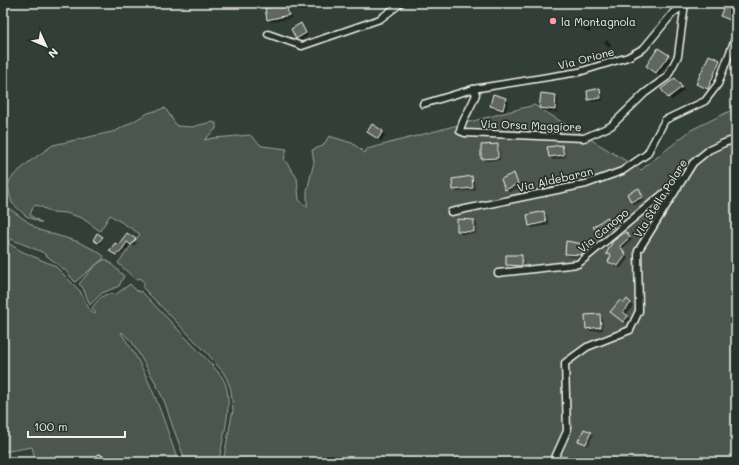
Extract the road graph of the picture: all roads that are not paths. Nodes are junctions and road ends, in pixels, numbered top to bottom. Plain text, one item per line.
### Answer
1 (401, 3) edge
2 (685, 4) edge
3 (268, 34) dead end
4 (736, 36) edge
5 (472, 89) junction
6 (423, 104) dead end
7 (736, 139) edge
8 (685, 175) junction
9 (451, 212) dead end
10 (498, 273) dead end
11 (553, 462) edge

1 - 3 street
2 - 5 street, Via Orione
2 - 5 street, Via Orsa Maggiore
4 - 9 street, Via Aldebaran
5 - 6 street, Via Orione
7 - 8 street, Via Stella Polare
8 - 10 street, Via Canopo
8 - 11 street, Via Stella Polare

